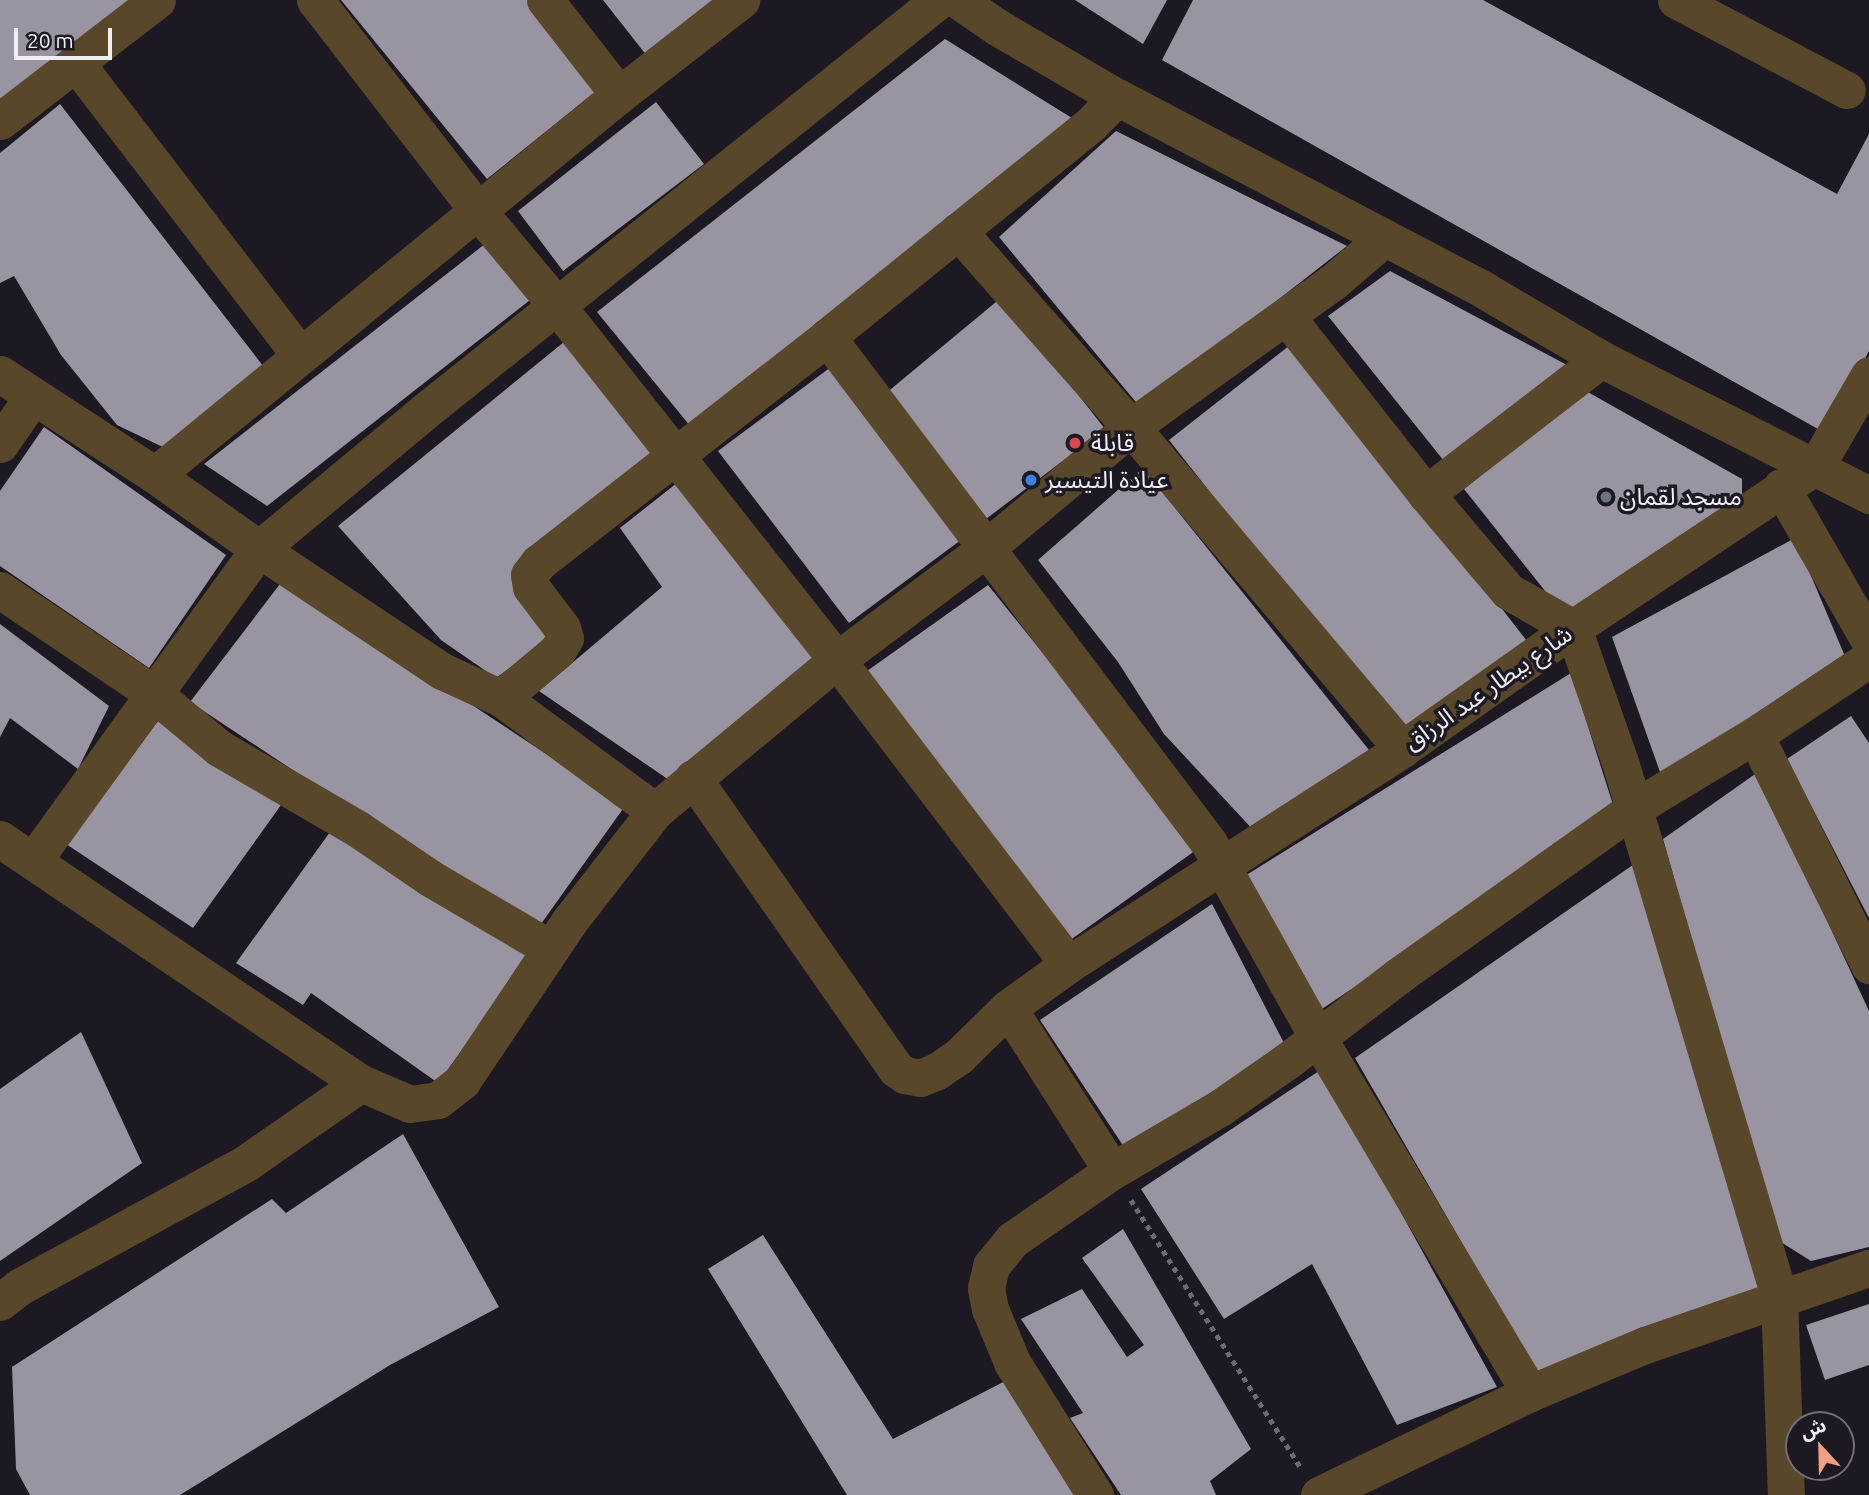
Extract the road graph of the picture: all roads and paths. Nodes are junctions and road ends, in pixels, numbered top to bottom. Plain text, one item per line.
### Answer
1 (157, 0) edge
2 (314, 0) edge
3 (545, 0) edge
4 (741, 0) edge
5 (939, 0) edge
6 (958, 0) edge
7 (1676, 0) edge
8 (76, 63) junction
9 (1847, 90) dead end
10 (620, 95) junction
11 (1117, 97) junction
12 (0, 121) edge
13 (478, 211) junction
14 (958, 231) junction
15 (1384, 238) junction
16 (558, 307) junction
17 (1286, 316) junction
18 (827, 337) junction
19 (300, 355) junction
20 (1601, 359) junction
21 (0, 374) edge
22 (1869, 375) edge
23 (33, 396) junction
24 (1131, 427) junction
25 (0, 444) edge
26 (676, 456) junction
27 (1816, 466) junction
28 (155, 475) junction
29 (1781, 487) junction
30 (1426, 494) junction
31 (1869, 495) edge
32 (259, 549) junction
33 (985, 549) junction
34 (0, 590) edge
35 (1573, 628) junction
36 (836, 660) junction
37 (1865, 666) edge
38 (154, 694) junction
39 (501, 698) junction
40 (1755, 735) junction
41 (1402, 749) junction
42 (694, 778) junction
43 (1634, 808) junction
44 (655, 811) junction
45 (0, 839) edge
46 (33, 861) junction
47 (1224, 866) junction
48 (551, 949) junction
49 (1069, 964) junction
50 (1869, 965) edge
51 (1008, 1008) junction
52 (1317, 1036) junction
53 (361, 1083) junction
54 (1112, 1171) junction
55 (1869, 1268) edge
56 (1779, 1296) junction
57 (0, 1301) edge
58 (1530, 1393) junction
59 (1311, 1483) edge
60 (1095, 1495) edge
61 (1786, 1495) edge

1 - 8 street
2 - 13 street
3 - 10 street
4 - 10 street
5 - 16 street
6 - 11 street
7 - 9 street
8 - 12 street
8 - 19 street
10 - 13 street
11 - 14 street
11 - 15 street
13 - 16 street
13 - 19 street
14 - 18 street
14 - 24 street
15 - 17 street
15 - 20 street
16 - 26 street
16 - 32 street
17 - 24 street
17 - 30 street
18 - 26 street
18 - 33 street
19 - 28 street
20 - 27 street
20 - 30 street
21 - 23 street
22 - 27 street, شارع بيطار عبد الرزاق
23 - 25 street
23 - 28 street
24 - 33 street
24 - 41 street
26 - 36 street
26 - 39 street
27 - 29 street, شارع بيطار عبد الرزاق
27 - 31 street
28 - 32 street
29 - 35 street, شارع بيطار عبد الرزاق
29 - 37 street
30 - 35 street
32 - 38 street
32 - 39 street
33 - 36 street
33 - 47 street
34 - 38 street
35 - 41 street, شارع بيطار عبد الرزاق
35 - 43 street
36 - 42 street
36 - 49 street
37 - 40 street
38 - 46 street
38 - 48 street
39 - 44 street
40 - 43 street
40 - 50 street
41 - 47 street, شارع بيطار عبد الرزاق
42 - 44 street
42 - 51 street, شارع بيطار عبد الرزاق
43 - 52 street
43 - 56 street
44 - 48 street
45 - 46 street
46 - 53 street
47 - 49 street, شارع بيطار عبد الرزاق
47 - 52 street
48 - 53 street
49 - 51 street, شارع بيطار عبد الرزاق
51 - 54 street
52 - 54 street
52 - 58 street
53 - 57 street
54 - 59 path
54 - 60 street
55 - 56 street
56 - 58 street
56 - 61 street
58 - 59 street

